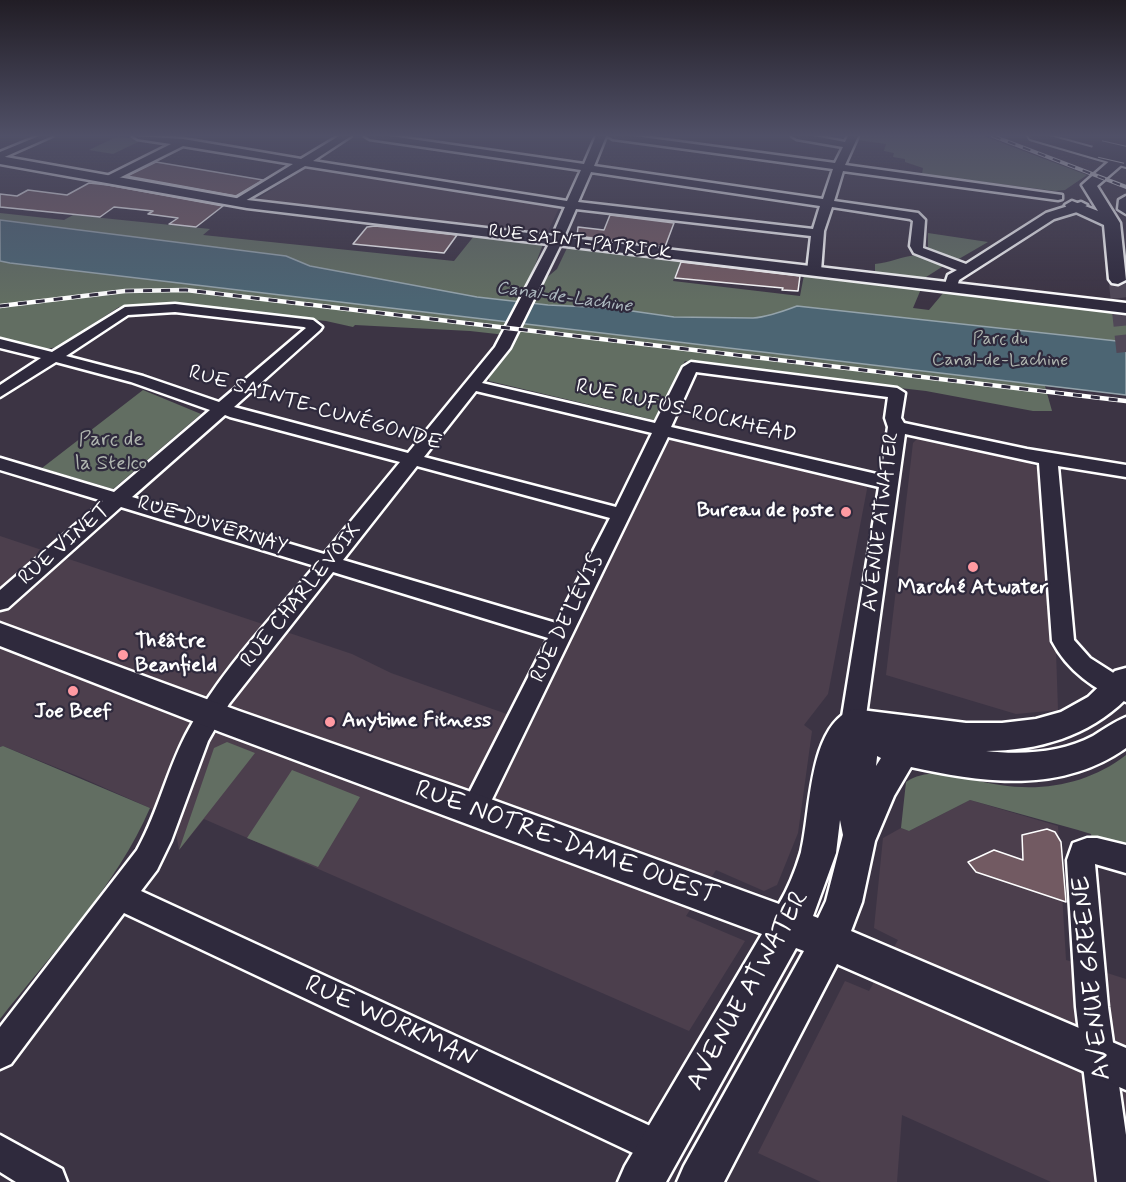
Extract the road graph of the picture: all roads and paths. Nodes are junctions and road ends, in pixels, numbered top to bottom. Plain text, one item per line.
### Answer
1 (177, 191) edge
2 (256, 191) edge
3 (483, 191) edge
4 (577, 191) edge
5 (746, 191) edge
6 (831, 191) edge
7 (1011, 191) edge
8 (1082, 191) edge
9 (1074, 200) junction
10 (1126, 200) edge
11 (238, 202) junction
12 (827, 203) junction
13 (571, 205) junction
14 (1126, 209) edge
15 (1112, 223) junction
16 (818, 233) junction
17 (556, 240) junction
18 (966, 269) junction
19 (814, 271) junction
20 (1118, 279) tunnel mouth
21 (951, 287) junction
22 (1126, 308) edge
23 (0, 343) edge
24 (52, 357) junction
25 (474, 386) junction
26 (0, 392) edge
27 (897, 393) joint
28 (222, 409) junction
29 (897, 427) junction
30 (662, 429) junction
31 (1048, 459) junction
32 (413, 460) junction
33 (0, 464) edge
34 (1126, 471) edge
35 (889, 483) junction
36 (118, 499) junction
37 (619, 514) junction
38 (329, 562) junction
39 (0, 602) edge
40 (562, 633) junction
41 (0, 634) edge
42 (1124, 687) edge
43 (210, 713) junction
44 (853, 723) junction
45 (1126, 731) edge
46 (903, 751) junction
47 (474, 809) junction
48 (858, 841) junction
49 (1126, 859) edge
50 (121, 897) junction
51 (789, 927) junction
52 (829, 940) junction
53 (0, 1053) edge
54 (1112, 1064) edge
55 (0, 1152) edge
56 (650, 1165) edge
57 (711, 1179) edge
58 (49, 1182) edge
59 (1115, 1182) edge

1 - 11 main road, RUE SAINT-PATRICK
2 - 11 street
3 - 13 street
4 - 13 street, RUE CHARLEVOIX
5 - 12 street
6 - 12 street
7 - 9 street
8 - 9 main road
9 - 15 main road
9 - 15 main road
9 - 18 street
10 - 14 main road
11 - 17 main road, RUE SAINT-PATRICK
12 - 16 street
12 - 18 street
13 - 16 street
13 - 17 street, RUE CHARLEVOIX
15 - 20 main road
16 - 19 street
17 - 19 main road, RUE SAINT-PATRICK
17 - 25 street, RUE CHARLEVOIX
18 - 21 street
19 - 21 main road, RUE SAINT-PATRICK
21 - 22 main road, RUE SAINT-PATRICK
23 - 24 street, RUE SAINTE-CUNÉGONDE
24 - 26 street
24 - 28 street, RUE SAINTE-CUNÉGONDE
24 - 28 street, RUE VINET
25 - 30 street, RUE RUFUS-ROCKHEAD
25 - 32 street, RUE CHARLEVOIX
27 - 29 street, AVENUE ATWATER
27 - 30 street, RUE DE LÉVIS
28 - 32 street, RUE SAINTE-CUNÉGONDE
28 - 36 street, RUE VINET
29 - 31 street
29 - 35 street, AVENUE ATWATER
30 - 35 street, RUE RUFUS-ROCKHEAD
30 - 37 street, RUE DE LÉVIS
31 - 34 street
31 - 42 street
32 - 37 street, RUE SAINTE-CUNÉGONDE
32 - 38 street, RUE CHARLEVOIX
33 - 36 street, RUE DUVERNAY
35 - 44 street, AVENUE ATWATER
36 - 38 street, RUE DUVERNAY
36 - 39 street, RUE VINET
37 - 40 street, RUE DE LÉVIS
38 - 40 street, RUE DUVERNAY
38 - 43 street, RUE CHARLEVOIX
40 - 47 street, RUE DE LÉVIS
41 - 43 main road, RUE NOTRE-DAME OUEST
42 - 44 main road
43 - 47 main road, RUE NOTRE-DAME OUEST
43 - 50 street, RUE CHARLEVOIX
44 - 46 main road
44 - 48 main road, AVENUE ATWATER
44 - 51 main road, AVENUE ATWATER
45 - 46 main road
46 - 48 main road, AVENUE ATWATER
47 - 51 main road, RUE NOTRE-DAME OUEST
48 - 52 main road, AVENUE ATWATER
49 - 54 street, AVENUE GREENE
50 - 53 street, RUE CHARLEVOIX
50 - 56 street, RUE WORKMAN
51 - 52 main road, RUE NOTRE-DAME OUEST
51 - 56 main road, AVENUE ATWATER
52 - 54 main road, RUE NOTRE-DAME OUEST
52 - 57 main road, AVENUE ATWATER
54 - 59 street, AVENUE GREENE
55 - 58 street

